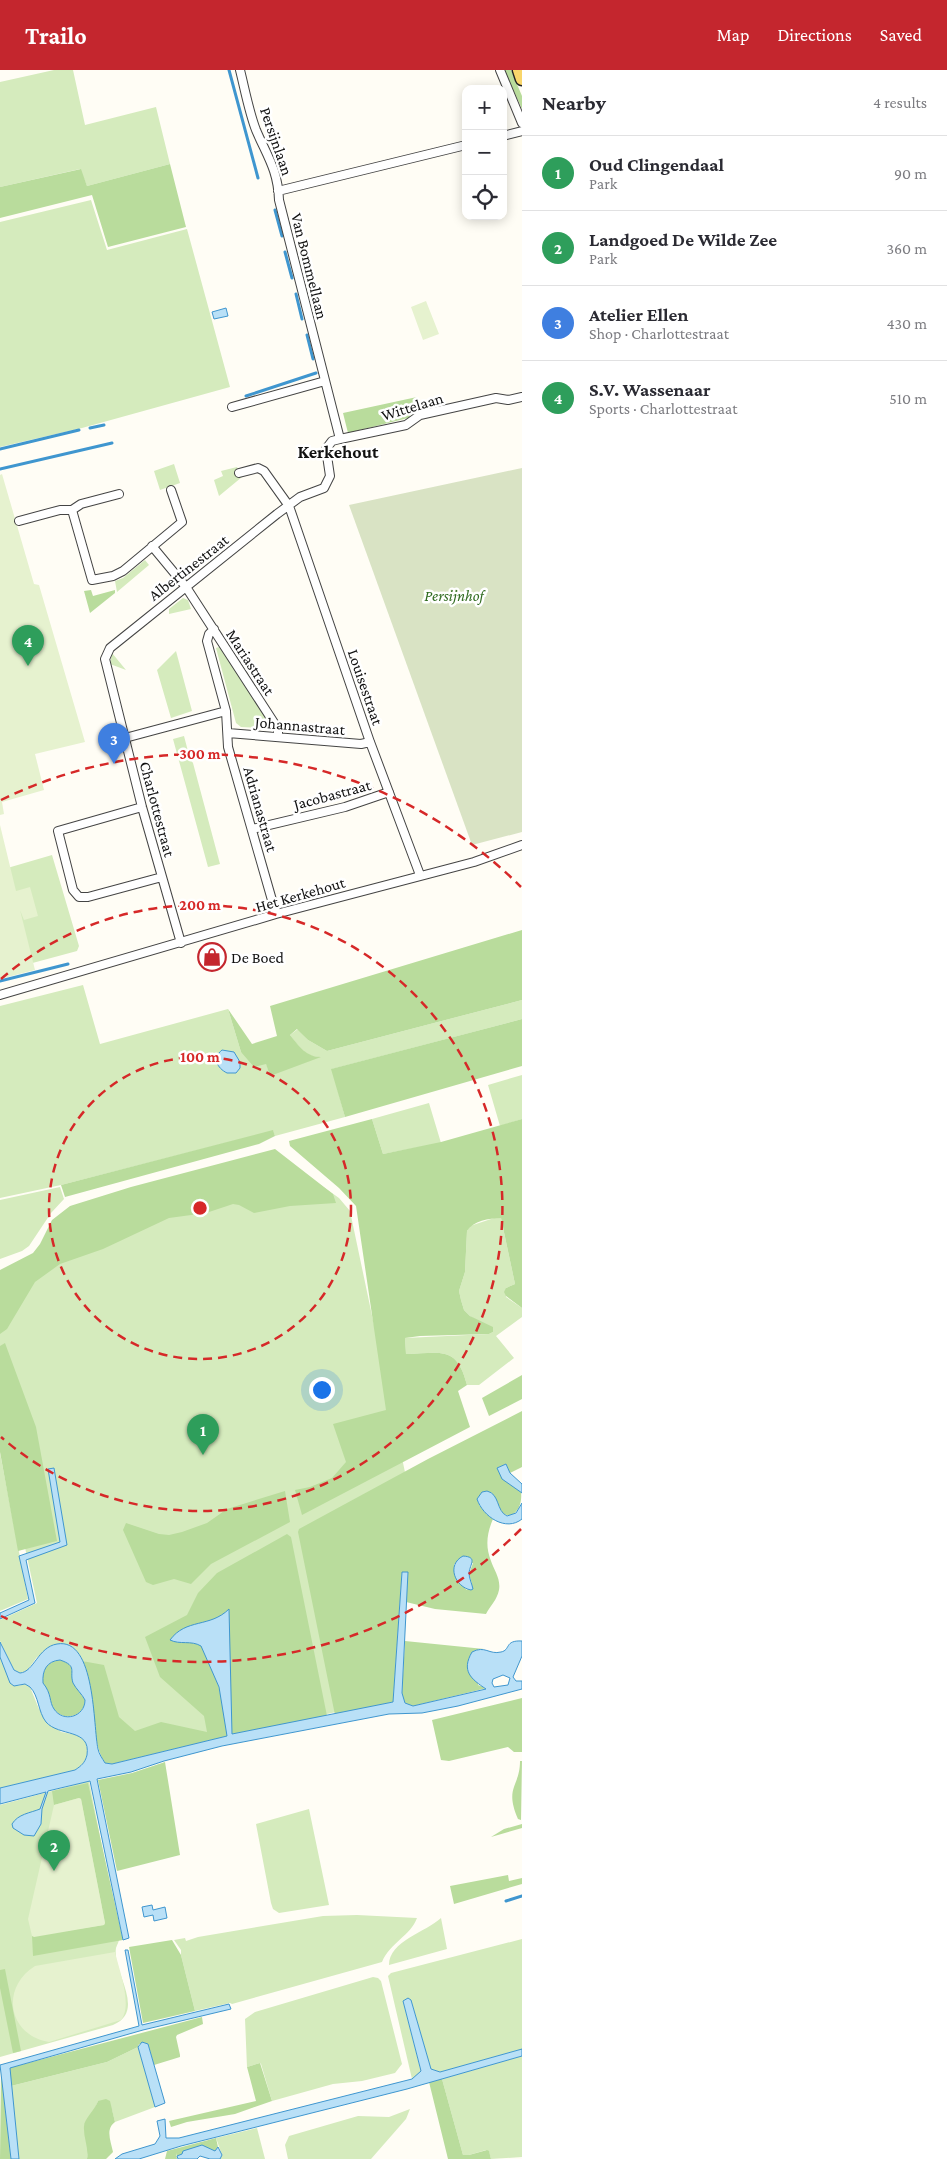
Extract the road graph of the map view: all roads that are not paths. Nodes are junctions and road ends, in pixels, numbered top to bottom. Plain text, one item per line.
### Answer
1 (240, 70) edge
2 (500, 70) edge
3 (519, 70) edge
4 (522, 79) edge
5 (522, 123) edge
6 (522, 131) edge
7 (507, 135) edge
8 (462, 146) edge
9 (278, 191) junction
10 (325, 381) junction
11 (522, 397) edge
12 (232, 407) dead end
13 (340, 439) junction
14 (240, 472) dead end
15 (171, 490) dead end
16 (119, 494) dead end
17 (289, 506) junction
18 (72, 510) junction
19 (20, 521) dead end
20 (152, 546) junction
21 (186, 587) junction
22 (214, 629) junction
23 (106, 653) joint
24 (226, 711) junction
25 (228, 733) junction
26 (278, 736) junction
27 (125, 738) junction
28 (370, 742) junction
29 (389, 792) junction
30 (142, 807) junction
31 (252, 829) junction
32 (522, 846) edge
33 (420, 875) junction
34 (162, 876) junction
35 (276, 914) junction
36 (181, 943) junction
37 (0, 995) edge

1 - 9 street, Persijnlaan
2 - 5 street
3 - 4 main road
6 - 7 street
8 - 9 street
9 - 10 street, Van Bommellaan
10 - 12 street
10 - 13 street, Van Bommellaan
11 - 13 street, Wittelaan
13 - 17 street
14 - 17 street, Louisestraat
15 - 20 street
16 - 18 street
17 - 21 street, Albertinestraat
17 - 28 street, Louisestraat
18 - 19 street
18 - 20 street
20 - 21 street, Mariastraat
21 - 22 street, Mariastraat
21 - 23 street, Albertinestraat
22 - 24 street, Mariastraat
22 - 26 street, Mariastraat
23 - 27 street, Charlottestraat
24 - 25 street, Adrianastraat
24 - 27 street
25 - 26 street, Johannastraat
25 - 31 street, Adrianastraat
26 - 28 street, Johannastraat
27 - 30 street, Charlottestraat
28 - 29 street, Louisestraat
29 - 31 street, Jacobastraat
29 - 33 street, Louisestraat
30 - 34 street, Charlottestraat
30 - 34 street
31 - 35 street, Adrianastraat
32 - 33 street, Het Kerkehout
33 - 35 street, Het Kerkehout
34 - 36 street, Charlottestraat
35 - 36 street, Het Kerkehout
36 - 37 street, Het Kerkehout

